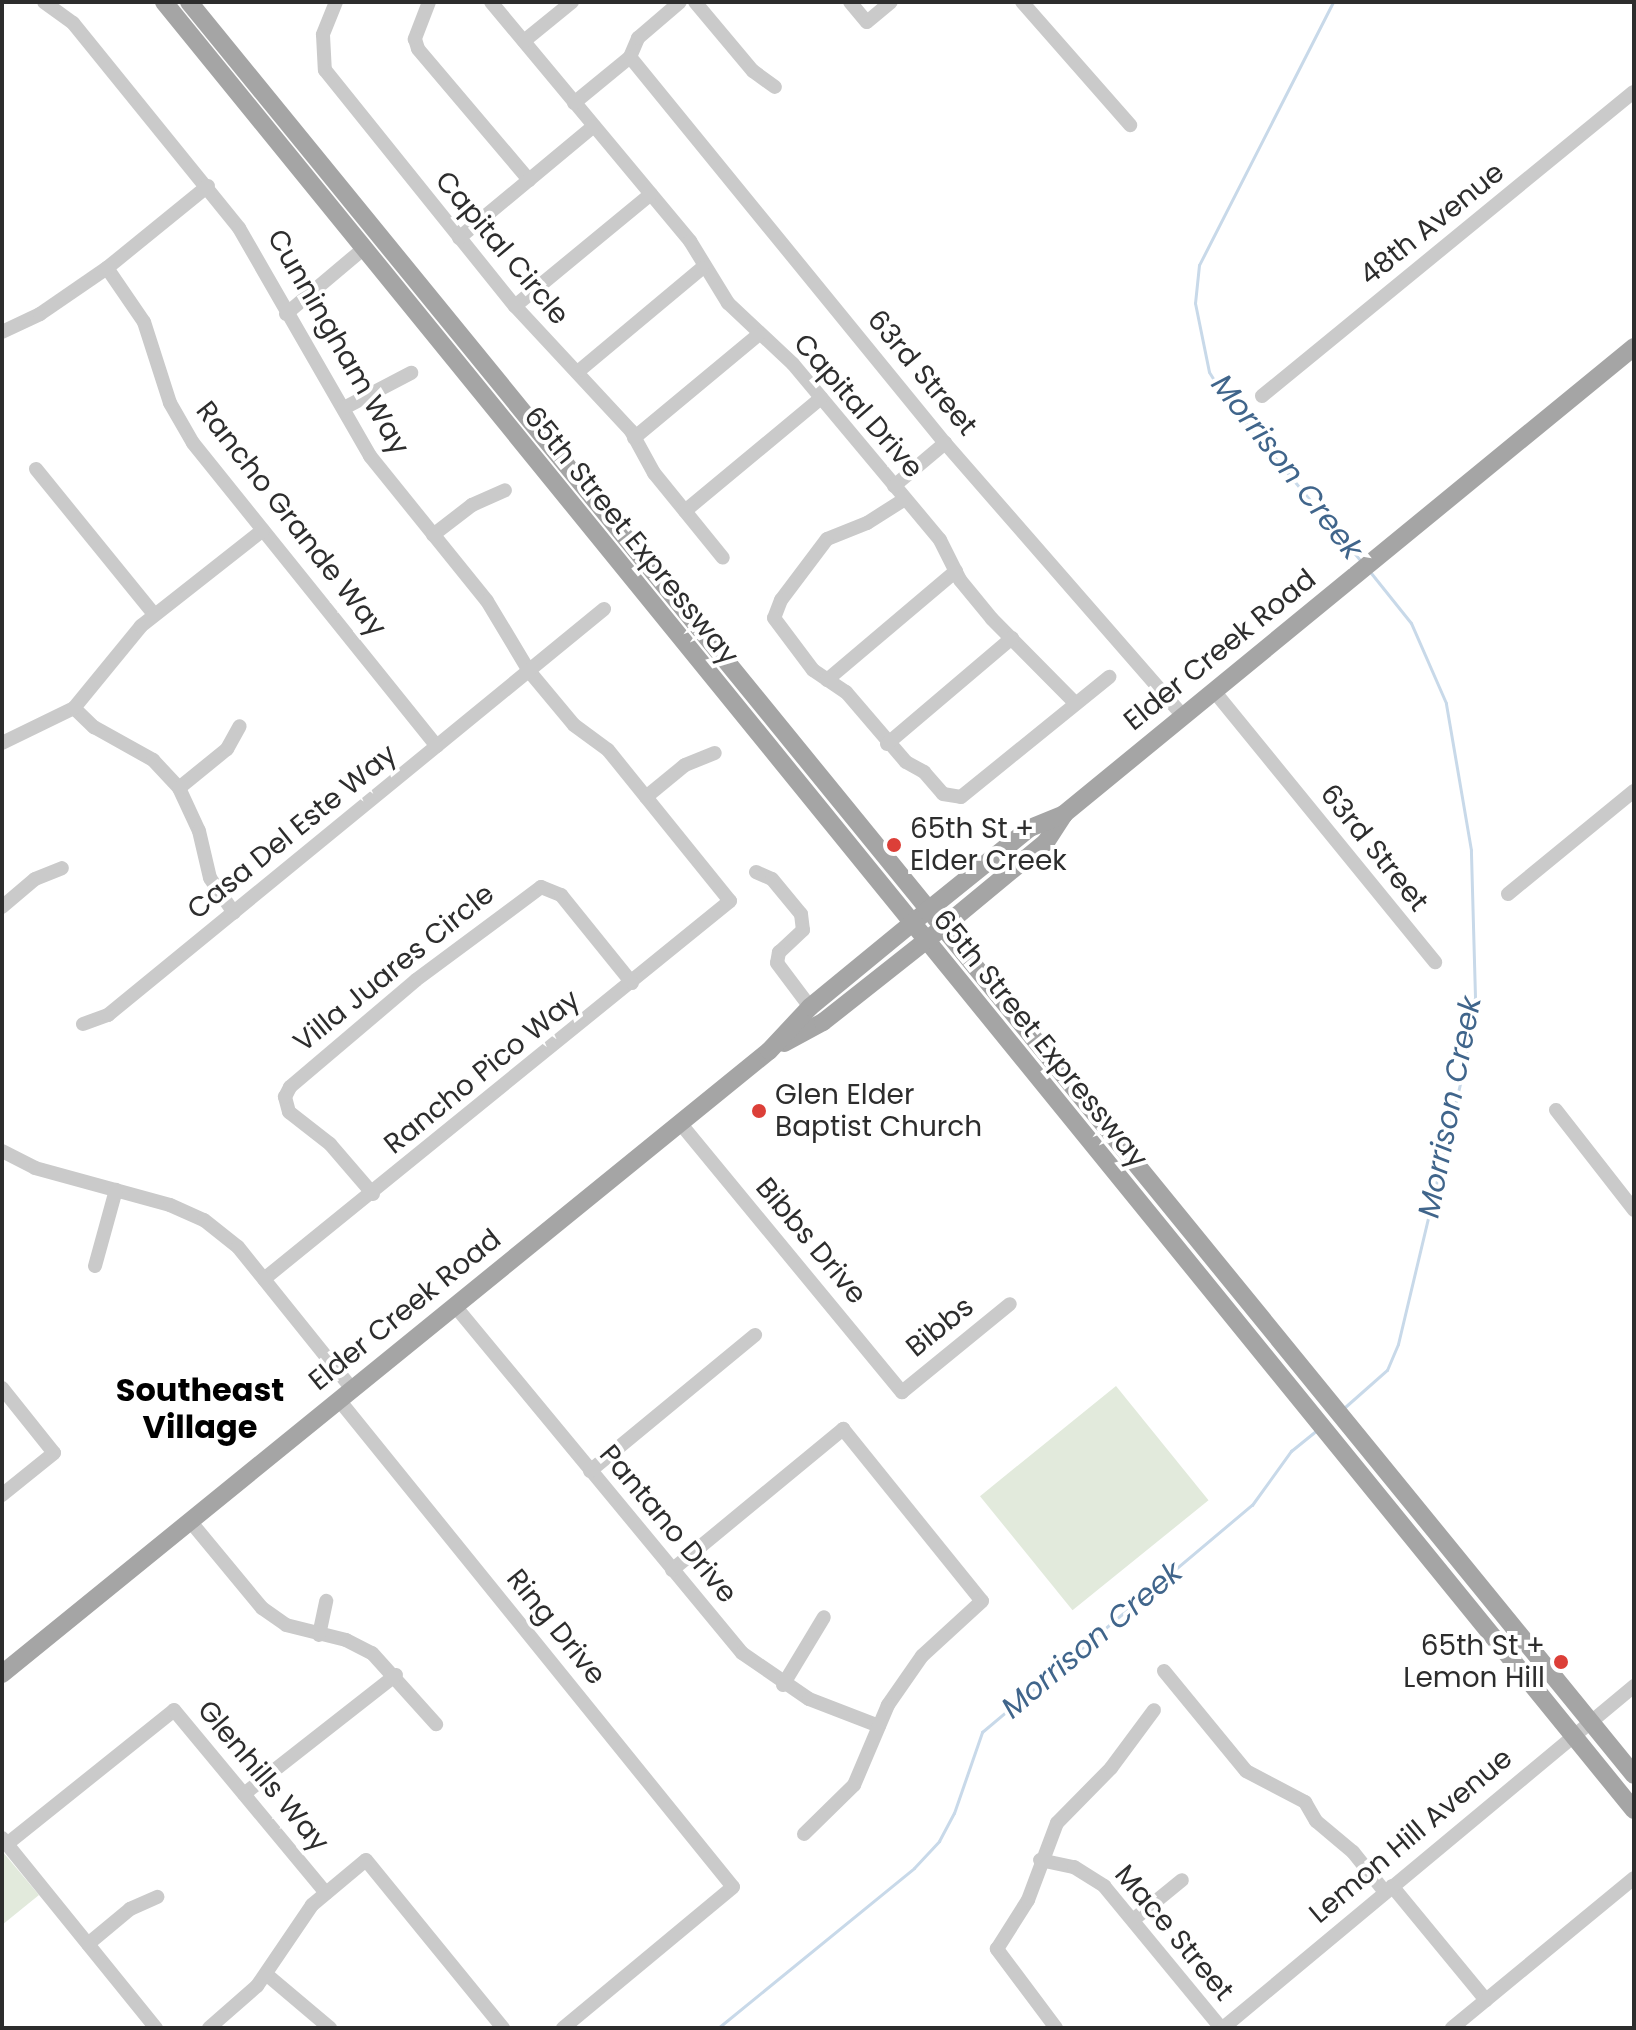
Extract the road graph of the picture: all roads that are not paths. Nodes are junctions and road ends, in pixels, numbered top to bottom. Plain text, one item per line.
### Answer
1 (44, 2) edge
2 (164, 2) edge
3 (189, 2) edge
4 (336, 2) edge
5 (429, 2) edge
6 (491, 2) edge
7 (572, 2) edge
8 (680, 2) edge
9 (695, 2) edge
10 (850, 2) edge
11 (891, 2) edge
12 (1022, 2) edge
13 (524, 41) junction
14 (630, 57) junction
15 (775, 87) dead end
16 (1634, 92) edge
17 (574, 103) junction
18 (1130, 125) dead end
19 (594, 126) junction
20 (529, 180) junction
21 (208, 186) junction
22 (651, 194) junction
23 (459, 238) junction
24 (362, 250) junction
25 (107, 268) junction
26 (702, 268) junction
27 (515, 306) junction
28 (286, 314) junction
29 (2, 332) edge
30 (758, 335) junction
31 (1634, 347) edge
32 (580, 370) junction
33 (411, 373) dead end
34 (1262, 396) dead end
35 (821, 398) junction
36 (344, 408) junction
37 (634, 438) junction
38 (945, 443) junction
39 (36, 469) dead end
40 (894, 486) junction
41 (505, 490) dead end
42 (905, 499) junction
43 (685, 511) junction
44 (263, 530) junction
45 (433, 535) junction
46 (723, 558) dead end
47 (956, 571) junction
48 (604, 609) dead end
49 (154, 614) junction
50 (1012, 638) junction
51 (529, 671) junction
52 (1109, 677) dead end
53 (827, 680) junction
54 (1214, 691) junction
55 (1075, 703) junction
56 (74, 708) junction
57 (1183, 716) junction
58 (240, 726) dead end
59 (2, 743) edge
60 (887, 744) junction
61 (437, 746) junction
62 (715, 753) dead end
63 (179, 788) junction
64 (1634, 791) edge
65 (646, 797) junction
66 (1064, 814) junction
67 (62, 868) dead end
68 (756, 872) dead end
69 (1508, 894) dead end
70 (730, 901) joint
71 (2, 907) edge
72 (927, 911) junction
73 (234, 913) junction
74 (910, 925) junction
75 (942, 928) junction
76 (924, 942) junction
77 (1435, 962) dead end
78 (632, 983) junction
79 (810, 1007) junction
80 (83, 1024) dead end
81 (769, 1051) junction
82 (1556, 1110) dead end
83 (680, 1123) junction
84 (2, 1151) edge
85 (116, 1190) junction
86 (373, 1194) junction
87 (1634, 1210) edge
88 (95, 1266) dead end
89 (264, 1279) junction
90 (1010, 1304) dead end
91 (455, 1306) junction
92 (755, 1335) dead end
93 (2, 1388) edge
94 (902, 1392) joint
95 (345, 1394) junction
96 (590, 1471) junction
97 (2, 1495) edge
98 (190, 1521) junction
99 (672, 1570) junction
100 (326, 1601) dead end
101 (824, 1617) dead end
102 (319, 1635) junction
103 (1164, 1671) dead end
104 (2, 1674) edge
105 (396, 1675) junction
106 (783, 1685) junction
107 (1634, 1686) edge
108 (1154, 1710) dead end
109 (1591, 1722) junction
110 (436, 1724) dead end
111 (879, 1726) junction
112 (1573, 1736) junction
113 (1634, 1775) edge
114 (244, 1794) junction
115 (1634, 1810) edge
116 (804, 1834) dead end
117 (4, 1841) edge
118 (1040, 1860) junction
119 (1634, 1878) edge
120 (1182, 1880) dead end
121 (1388, 1889) junction
122 (326, 1893) junction
123 (157, 1897) dead end
124 (1133, 1920) junction
125 (88, 1944) junction
126 (266, 1974) junction
127 (1486, 2000) junction
128 (156, 2028) edge
129 (209, 2028) edge
130 (330, 2028) edge
131 (503, 2028) edge
132 (563, 2028) edge
133 (1056, 2028) edge
134 (1222, 2028) edge
135 (1452, 2028) edge

1 - 21 street, Cunningham Way
2 - 24 main road, 65th Street Expressway
3 - 72 main road, 65th Street Expressway
4 - 23 street, Capital Circle
5 - 20 street
6 - 13 street, Capital Drive
7 - 13 street
8 - 14 street
9 - 15 street
10 - 11 street
12 - 18 street
13 - 17 street, Capital Drive
14 - 17 street
14 - 38 street, 63rd Street
16 - 34 street, 48th Avenue
17 - 19 street, Capital Drive
19 - 20 street
19 - 22 street, Capital Drive
20 - 23 street
21 - 25 street
21 - 28 street, Cunningham Way
22 - 26 street, Capital Drive
22 - 27 street
23 - 27 street, Capital Circle
24 - 28 street
24 - 74 main road, 65th Street Expressway
25 - 29 street
25 - 44 street, Rancho Grande Way
26 - 30 street, Capital Drive
26 - 32 street
27 - 32 street, Capital Circle
28 - 36 street, Cunningham Way
30 - 35 street, Capital Drive
30 - 37 street
31 - 54 main road, Elder Creek Road
32 - 37 street, Capital Circle
33 - 36 street
35 - 40 street, Capital Drive
35 - 43 street
36 - 45 street, Cunningham Way
37 - 43 street, Capital Circle
38 - 40 street
38 - 57 street, 63rd Street
39 - 49 street
40 - 42 street, Capital Drive
41 - 45 street
42 - 47 street, Capital Drive
42 - 53 street
43 - 46 street, Capital Circle
44 - 49 street
44 - 61 street, Rancho Grande Way
45 - 51 street, Cunningham Way
47 - 50 street, Capital Drive
47 - 53 street
48 - 51 street, Casa Del Este Way
49 - 56 street
50 - 55 street, Capital Drive
50 - 60 street
51 - 61 street, Casa Del Este Way
51 - 65 street, Cunningham Way
52 - 55 street
53 - 60 street
54 - 57 main road, Elder Creek Road
54 - 77 street, 63rd Street
55 - 60 street
56 - 59 street
56 - 63 street
57 - 66 main road, Elder Creek Road
58 - 63 street
61 - 73 street, Casa Del Este Way
62 - 65 street
63 - 73 street
64 - 69 street
65 - 70 street, Cunningham Way
66 - 72 main road, Elder Creek Road
66 - 75 main road, Elder Creek Road
67 - 71 street
68 - 79 street
70 - 78 street, Rancho Pico Way
72 - 74 main road, Elder Creek Road
72 - 75 main road, 65th Street Expressway
73 - 80 street, Casa Del Este Way
74 - 76 main road, 65th Street Expressway
74 - 79 main road, Elder Creek Road
75 - 76 main road, Elder Creek Road
75 - 109 main road, 65th Street Expressway
76 - 81 main road, Elder Creek Road
76 - 112 main road, 65th Street Expressway
78 - 86 street, Rancho Pico Way
78 - 86 street, Villa Juares Circle
79 - 81 main road, Elder Creek Road
81 - 83 main road, Elder Creek Road
82 - 87 street
83 - 91 main road, Elder Creek Road
83 - 94 street, Bibbs Drive
84 - 85 street, Ring Drive
85 - 88 street
85 - 89 street, Ring Drive
86 - 89 street, Rancho Pico Way
89 - 95 street, Ring Drive
90 - 94 street, Bibbs
91 - 95 main road, Elder Creek Road
91 - 96 street, Pantano Drive
92 - 96 street
93 - 97 street
95 - 98 main road, Elder Creek Road
95 - 132 street, Ring Drive
96 - 99 street, Pantano Drive
98 - 102 street
98 - 104 main road, Elder Creek Road
99 - 106 street, Pantano Drive
99 - 111 street
100 - 102 street
101 - 106 street
102 - 105 street
103 - 121 street
105 - 110 street
105 - 114 street
106 - 111 street, Pantano Drive
107 - 109 street, Lemon Hill Avenue
108 - 118 street
109 - 112 street, Lemon Hill Avenue
109 - 113 main road, 65th Street Expressway
111 - 116 street
112 - 115 main road, 65th Street Expressway
112 - 121 street, Lemon Hill Avenue
114 - 117 street, Glenhills Way
114 - 122 street, Glenhills Way
117 - 125 street
118 - 124 street, Mace Street
118 - 133 street
119 - 127 street
120 - 124 street
121 - 127 street
121 - 134 street, Lemon Hill Avenue
122 - 126 street
122 - 131 street
123 - 125 street
124 - 134 street, Mace Street
125 - 128 street
126 - 129 street
126 - 130 street
127 - 135 street

